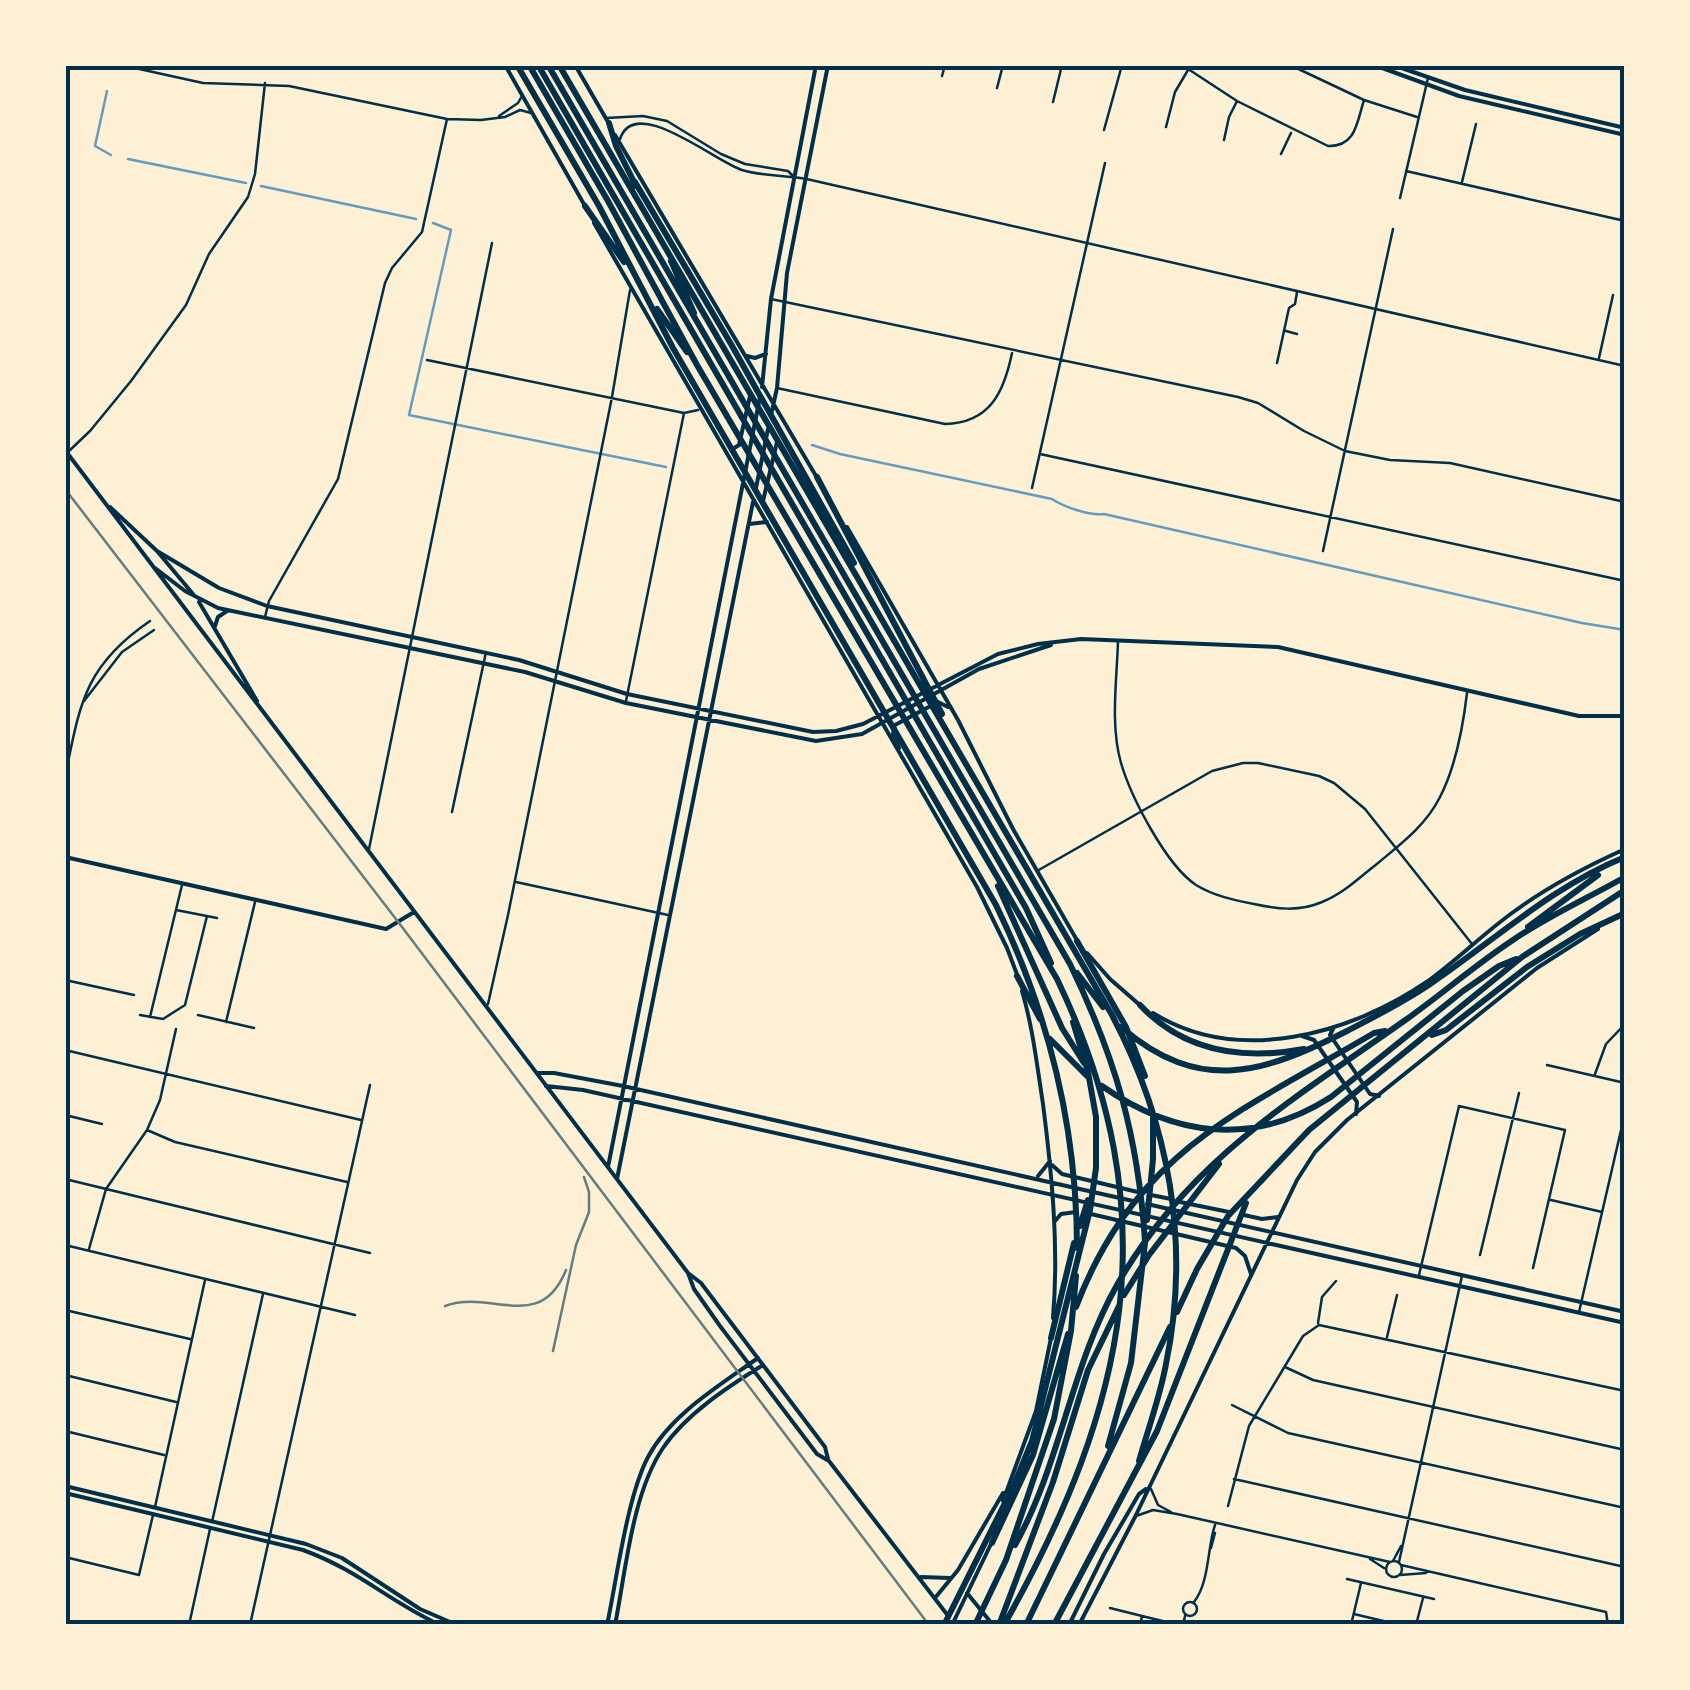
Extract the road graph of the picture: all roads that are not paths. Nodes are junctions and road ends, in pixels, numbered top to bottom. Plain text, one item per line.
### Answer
1 (121, 65) edge
2 (505, 65) edge
3 (518, 65) edge
4 (529, 65) edge
5 (538, 65) edge
6 (548, 65) edge
7 (560, 65) edge
8 (575, 65) edge
9 (816, 65) edge
10 (828, 65) edge
11 (944, 65) edge
12 (1003, 65) edge
13 (1062, 65) edge
14 (1122, 65) edge
15 (1182, 65) edge
16 (1290, 65) edge
17 (1374, 65) edge
18 (1393, 65) edge
19 (1188, 70) junction
20 (942, 76) dead end
21 (1428, 78) junction
22 (265, 83) junction
23 (1426, 85) junction
24 (997, 88) dead end
25 (522, 94) junction
26 (1237, 100) junction
27 (1364, 100) junction
28 (1053, 102) dead end
29 (534, 114) junction
30 (807, 115) junction
31 (498, 116) junction
32 (1417, 117) junction
33 (817, 118) junction
34 (447, 119) junction
35 (607, 121) junction
36 (1476, 124) dead end
37 (1166, 126) dead end
38 (1104, 130) dead end
39 (1293, 130) junction
40 (1625, 131) edge
41 (1224, 140) dead end
42 (619, 142) junction
43 (1280, 154) dead end
44 (1105, 164) dead end
45 (1406, 171) junction
46 (1624, 172) edge
47 (794, 176) junction
48 (805, 179) junction
49 (635, 182) junction
50 (1462, 184) junction
51 (1400, 198) dead end
52 (585, 206) junction
53 (1623, 220) edge
54 (1393, 229) dead end
55 (782, 239) junction
56 (793, 241) junction
57 (1087, 242) junction
58 (492, 243) dead end
59 (630, 290) junction
60 (1298, 290) junction
61 (1613, 295) dead end
62 (771, 299) junction
63 (784, 302) junction
64 (1376, 308) junction
65 (696, 324) junction
66 (1284, 331) junction
67 (1296, 334) dead end
68 (1012, 351) junction
69 (766, 354) junction
70 (744, 355) junction
71 (427, 360) dead end
72 (1599, 360) junction
73 (1060, 362) junction
74 (1278, 363) dead end
75 (697, 365) junction
76 (1625, 366) edge
77 (466, 368) junction
78 (752, 370) junction
79 (762, 386) junction
80 (776, 388) junction
81 (612, 397) junction
82 (774, 404) junction
83 (699, 409) junction
84 (684, 413) junction
85 (720, 441) junction
86 (796, 442) junction
87 (66, 451) edge
88 (1345, 451) junction
89 (1040, 454) junction
90 (817, 477) junction
91 (742, 480) junction
92 (1032, 488) dead end
93 (753, 500) junction
94 (1625, 502) edge
95 (106, 504) junction
96 (763, 516) junction
97 (1331, 516) junction
98 (767, 522) junction
99 (748, 524) junction
100 (157, 551) junction
101 (1323, 551) dead end
102 (146, 560) junction
103 (726, 563) junction
104 (740, 565) junction
105 (1625, 580) edge
106 (866, 592) junction
107 (196, 598) junction
108 (267, 606) junction
109 (228, 610) junction
110 (265, 618) junction
111 (150, 621) dead end
112 (215, 626) junction
113 (154, 630) dead end
114 (412, 638) junction
115 (712, 638) junction
116 (724, 639) junction
117 (1118, 639) junction
118 (410, 648) junction
119 (486, 652) junction
120 (484, 663) junction
121 (556, 670) junction
122 (893, 671) junction
123 (554, 680) junction
124 (939, 686) junction
125 (1468, 691) junction
126 (627, 694) junction
127 (83, 702) junction
128 (257, 703) junction
129 (626, 703) junction
130 (698, 710) junction
131 (710, 712) junction
132 (955, 714) junction
133 (1625, 716) edge
134 (696, 717) junction
135 (877, 718) junction
136 (708, 720) junction
137 (882, 724) junction
138 (962, 756) junction
139 (66, 765) edge
140 (912, 774) junction
141 (65, 777) edge
142 (684, 784) junction
143 (694, 786) junction
144 (1142, 810) junction
145 (452, 812) dead end
146 (671, 846) junction
147 (682, 848) junction
148 (1394, 849) junction
149 (369, 852) junction
150 (1625, 854) edge
151 (65, 858) edge
152 (990, 868) junction
153 (1037, 871) junction
154 (1625, 877) edge
155 (515, 881) junction
156 (182, 883) junction
157 (1625, 890) edge
158 (255, 900) junction
159 (176, 910) junction
160 (414, 912) junction
161 (658, 912) junction
162 (1624, 913) edge
163 (668, 914) junction
164 (208, 916) junction
165 (218, 918) dead end
166 (1516, 938) junction
167 (1078, 941) junction
168 (1474, 945) junction
169 (200, 946) junction
170 (210, 949) dead end
171 (1522, 957) junction
172 (1070, 964) junction
173 (193, 976) junction
174 (1017, 976) junction
175 (202, 978) dead end
176 (65, 980) edge
177 (134, 996) dead end
178 (1140, 1005) junction
179 (186, 1006) junction
180 (486, 1006) junction
181 (194, 1008) dead end
182 (638, 1014) junction
183 (140, 1015) dead end
184 (198, 1016) dead end
185 (648, 1016) junction
186 (150, 1017) junction
187 (226, 1022) junction
188 (1625, 1024) edge
189 (1334, 1027) junction
190 (254, 1028) dead end
191 (176, 1029) dead end
192 (1299, 1036) junction
193 (1426, 1037) junction
194 (1361, 1046) junction
195 (1316, 1047) junction
196 (65, 1050) edge
197 (1547, 1065) dead end
198 (537, 1073) junction
199 (166, 1074) junction
200 (1595, 1076) junction
201 (584, 1078) junction
202 (1625, 1083) edge
203 (370, 1085) dead end
204 (546, 1086) junction
205 (623, 1086) junction
206 (634, 1088) junction
207 (583, 1090) junction
208 (1112, 1093) junction
209 (1519, 1093) dead end
210 (1380, 1095) junction
211 (620, 1098) junction
212 (632, 1100) junction
213 (710, 1105) junction
214 (1625, 1113) edge
215 (1356, 1114) junction
216 (65, 1115) edge
217 (757, 1116) junction
218 (708, 1117) junction
219 (1512, 1118) junction
220 (363, 1120) junction
221 (102, 1124) dead end
222 (755, 1128) junction
223 (146, 1130) junction
224 (820, 1130) junction
225 (818, 1142) junction
226 (1619, 1142) junction
227 (1625, 1143) edge
228 (882, 1144) junction
229 (879, 1156) junction
230 (932, 1156) junction
231 (1050, 1161) junction
232 (608, 1167) junction
233 (930, 1167) junction
234 (987, 1169) junction
235 (1034, 1178) junction
236 (65, 1179) edge
237 (617, 1179) junction
238 (984, 1179) junction
239 (1051, 1182) junction
240 (348, 1183) junction
241 (1093, 1187) junction
242 (106, 1189) junction
243 (1051, 1196) junction
244 (1248, 1197) junction
245 (1548, 1200) junction
246 (1603, 1212) junction
247 (1280, 1216) junction
248 (1054, 1224) junction
249 (1272, 1232) junction
250 (1267, 1243) junction
251 (1319, 1243) junction
252 (334, 1244) junction
253 (65, 1245) edge
254 (1144, 1246) junction
255 (88, 1251) junction
256 (370, 1253) dead end
257 (1314, 1253) junction
258 (1480, 1256) dead end
259 (1421, 1266) junction
260 (1533, 1268) dead end
261 (688, 1273) junction
262 (1250, 1274) junction
263 (1462, 1275) junction
264 (1418, 1277) junction
265 (205, 1280) junction
266 (1336, 1280) dead end
267 (1460, 1286) junction
268 (1522, 1289) junction
269 (263, 1294) junction
270 (1397, 1295) dead end
271 (1519, 1299) junction
272 (1581, 1302) junction
273 (322, 1307) junction
274 (65, 1310) edge
275 (1625, 1312) edge
276 (1579, 1313) junction
277 (355, 1315) dead end
278 (1625, 1323) edge
279 (1319, 1324) junction
280 (1051, 1338) junction
281 (1386, 1338) junction
282 (191, 1340) junction
283 (1445, 1351) junction
284 (758, 1358) junction
285 (749, 1365) junction
286 (763, 1365) junction
287 (1285, 1366) junction
288 (753, 1371) junction
289 (65, 1375) edge
290 (1625, 1391) edge
291 (177, 1402) junction
292 (1232, 1405) dead end
293 (1432, 1406) junction
294 (1254, 1418) junction
295 (65, 1431) edge
296 (1058, 1437) junction
297 (1625, 1450) edge
298 (166, 1455) junction
299 (1139, 1460) junction
300 (828, 1461) junction
301 (1420, 1462) junction
302 (1097, 1475) junction
303 (1234, 1479) junction
304 (1150, 1482) junction
305 (1008, 1485) junction
306 (1146, 1489) junction
307 (69, 1490) edge
308 (1228, 1506) dead end
309 (1625, 1508) edge
310 (154, 1511) junction
311 (1177, 1514) junction
312 (1135, 1517) junction
313 (1408, 1518) junction
314 (1216, 1524) junction
315 (211, 1525) junction
316 (269, 1539) junction
317 (992, 1543) junction
318 (65, 1558) edge
319 (1369, 1558) junction
320 (1396, 1562) junction
321 (1625, 1567) edge
322 (958, 1570) junction
323 (1386, 1571) junction
324 (1433, 1573) junction
325 (1400, 1574) junction
326 (919, 1576) junction
327 (950, 1578) junction
328 (1347, 1579) dead end
329 (1361, 1582) junction
330 (1423, 1596) junction
331 (935, 1598) junction
332 (1434, 1599) dead end
333 (1194, 1602) junction
334 (1110, 1608) dead end
335 (1185, 1614) junction
336 (1354, 1614) junction
337 (1142, 1616) junction
338 (1192, 1616) junction
339 (1028, 1621) edge
340 (65, 1622) edge
341 (80, 1625) edge
342 (189, 1625) edge
343 (250, 1625) edge
344 (440, 1625) edge
345 (457, 1625) edge
346 (607, 1625) edge
347 (615, 1625) edge
348 (944, 1625) edge
349 (953, 1625) edge
350 (975, 1625) edge
351 (999, 1625) edge
352 (1054, 1625) edge
353 (1068, 1625) edge
354 (1079, 1625) edge
355 (1140, 1625) edge
356 (1181, 1625) edge
357 (1190, 1625) edge
358 (1351, 1625) edge
359 (1400, 1625) edge
360 (1416, 1625) edge
361 (1608, 1625) edge

1 - 22 street
2 - 25 main road
3 - 296 highway
4 - 75 highway
5 - 122 highway
6 - 65 highway
7 - 106 highway
8 - 35 main road
9 - 30 main road
10 - 33 main road
11 - 20 street
12 - 24 street
13 - 28 street
14 - 38 street
15 - 19 street
16 - 27 street
17 - 23 main road
18 - 21 main road
19 - 26 street
19 - 37 street
21 - 23 street
21 - 40 main road
22 - 34 street
22 - 87 street
23 - 32 street
23 - 40 main road
25 - 29 main road
25 - 31 street
26 - 39 street
26 - 41 street
27 - 32 street
27 - 39 street
29 - 31 street
29 - 52 main road
30 - 33 main road
30 - 47 main road
31 - 34 street
32 - 45 street
33 - 48 main road
34 - 108 street
35 - 42 main road
35 - 47 street
35 - 49 highway
36 - 50 street
39 - 43 street
42 - 47 street
42 - 70 main road
44 - 57 street
45 - 50 street
45 - 51 street
46 - 53 street
47 - 48 street
47 - 55 main road
48 - 56 main road
48 - 57 street
49 - 65 highway
49 - 106 highway
50 - 53 street
52 - 59 main road
52 - 75 highway
54 - 64 street
55 - 56 main road
55 - 62 main road
56 - 63 main road
57 - 60 street
57 - 73 street
58 - 77 street
59 - 81 street
59 - 83 main road
60 - 64 street
60 - 66 street
61 - 72 street
62 - 63 street
62 - 69 main road
63 - 68 street
63 - 80 main road
64 - 72 street
64 - 88 street
65 - 122 highway
66 - 67 street
66 - 74 street
68 - 73 street
68 - 80 street
69 - 70 main road
69 - 79 main road
70 - 78 main road
71 - 77 street
72 - 76 street
73 - 88 street
73 - 89 street
75 - 152 highway
77 - 81 street
77 - 114 street
78 - 79 main road
78 - 85 main road
79 - 82 main road
79 - 91 main road
80 - 82 main road
81 - 84 street
81 - 121 street
82 - 86 main road
82 - 93 main road
83 - 84 street
83 - 85 main road
84 - 126 street
85 - 91 main road
86 - 90 main road
86 - 96 main road
87 - 95 main road
88 - 94 street
88 - 97 street
89 - 92 street
89 - 97 street
90 - 124 main road
90 - 138 highway
91 - 93 main road
91 - 103 main road
93 - 96 main road
93 - 99 main road
95 - 100 main road
95 - 102 main road
96 - 98 main road
97 - 101 street
97 - 105 street
98 - 99 main road
98 - 135 main road
99 - 104 main road
100 - 107 main road
100 - 108 main road
102 - 107 main road
102 - 128 main road
103 - 104 main road
103 - 115 main road
104 - 116 main road
106 - 138 highway
107 - 109 main road
107 - 112 main road
108 - 110 street
108 - 114 main road
109 - 110 main road
109 - 112 main road
110 - 118 main road
111 - 127 street
112 - 128 main road
113 - 127 street
114 - 118 street
114 - 119 main road
115 - 116 main road
115 - 130 main road
116 - 131 main road
117 - 124 main road
117 - 125 main road
117 - 144 street
118 - 120 main road
118 - 149 street
119 - 120 street
119 - 121 main road
120 - 123 main road
120 - 145 street
121 - 123 street
121 - 126 main road
122 - 172 highway
122 - 241 highway
123 - 129 main road
123 - 155 street
124 - 132 main road
124 - 135 main road
124 - 137 main road
125 - 133 main road
125 - 148 street
126 - 129 street
126 - 130 main road
127 - 139 street
128 - 149 main road
129 - 134 main road
130 - 131 main road
130 - 134 main road
131 - 135 main road
131 - 136 main road
132 - 140 main road
132 - 153 main road
134 - 136 main road
134 - 142 main road
135 - 137 main road
136 - 137 main road
136 - 143 main road
137 - 140 main road
138 - 299 highway
139 - 141 street
140 - 174 main road
142 - 143 main road
142 - 146 main road
143 - 147 main road
144 - 148 street
144 - 148 street
144 - 153 street
146 - 147 main road
146 - 161 main road
147 - 163 main road
148 - 168 street
149 - 160 main road
150 - 166 highway
150 - 168 main road
150 - 195 highway
151 - 156 main road
152 - 208 highway
152 - 351 highway
153 - 167 main road
154 - 166 highway
155 - 161 street
155 - 180 street
156 - 158 main road
156 - 159 street
157 - 171 highway
158 - 160 main road
158 - 187 street
159 - 164 street
159 - 186 street
160 - 180 main road
161 - 163 street
161 - 182 main road
162 - 193 highway
162 - 210 main road
163 - 185 main road
164 - 165 street
164 - 169 street
166 - 194 highway
167 - 178 main road
167 - 254 highway
168 - 189 main road
169 - 170 street
169 - 173 street
171 - 193 highway
171 - 208 highway
172 - 195 highway
172 - 254 highway
173 - 175 street
173 - 179 street
174 - 208 highway
174 - 231 main road
176 - 177 street
178 - 192 main road
178 - 195 highway
179 - 181 street
179 - 186 street
180 - 198 main road
182 - 185 main road
182 - 205 main road
183 - 186 street
184 - 187 street
185 - 206 main road
187 - 190 street
188 - 200 street
189 - 192 main road
189 - 210 main road
191 - 199 street
192 - 215 main road
193 - 244 highway
194 - 296 highway
194 - 317 highway
196 - 199 street
197 - 200 street
198 - 201 main road
198 - 204 main road
199 - 220 street
199 - 223 street
200 - 202 street
201 - 205 main road
201 - 207 main road
203 - 220 street
204 - 207 main road
204 - 232 main road
205 - 206 main road
205 - 211 main road
206 - 212 main road
206 - 213 main road
207 - 211 main road
209 - 219 street
210 - 215 main road
211 - 212 main road
211 - 232 main road
212 - 218 main road
212 - 237 main road
213 - 217 main road
213 - 218 main road
214 - 226 street
215 - 247 main road
216 - 221 street
217 - 222 main road
217 - 224 main road
218 - 222 main road
219 - 245 street
219 - 258 street
219 - 259 street
220 - 240 street
222 - 225 main road
223 - 240 street
223 - 242 street
224 - 225 main road
224 - 228 main road
225 - 229 main road
226 - 227 street
226 - 246 street
228 - 229 main road
228 - 230 main road
229 - 233 main road
230 - 233 main road
230 - 234 main road
231 - 235 main road
231 - 239 main road
231 - 247 main road
232 - 237 main road
233 - 238 main road
234 - 235 main road
234 - 238 main road
235 - 239 main road
236 - 242 street
237 - 261 main road
238 - 243 main road
239 - 243 main road
239 - 249 main road
240 - 252 street
241 - 280 highway
241 - 348 highway
242 - 252 street
242 - 255 street
243 - 248 main road
243 - 250 main road
244 - 299 highway
244 - 302 highway
245 - 246 street
245 - 260 street
246 - 272 street
247 - 249 main road
248 - 262 main road
248 - 280 main road
249 - 250 main road
249 - 251 main road
250 - 257 main road
250 - 262 main road
251 - 257 main road
251 - 259 main road
252 - 256 street
252 - 273 street
253 - 255 street
254 - 302 highway
255 - 265 street
257 - 264 main road
259 - 263 main road
259 - 264 street
261 - 284 main road
261 - 285 main road
262 - 304 main road
263 - 267 street
263 - 268 main road
264 - 267 main road
265 - 269 street
265 - 282 street
266 - 279 street
267 - 271 main road
267 - 283 street
268 - 271 main road
268 - 272 main road
269 - 273 street
269 - 315 street
270 - 281 street
271 - 276 main road
272 - 275 main road
272 - 276 street
273 - 277 street
273 - 316 street
274 - 282 street
276 - 278 main road
279 - 281 street
279 - 287 street
280 - 305 main road
281 - 283 street
282 - 291 street
283 - 290 street
283 - 293 street
284 - 285 main road
284 - 286 main road
285 - 288 main road
285 - 346 main road
286 - 288 main road
286 - 300 main road
287 - 293 street
287 - 294 street
288 - 300 main road
288 - 347 main road
289 - 291 street
291 - 298 street
292 - 294 street
293 - 297 street
293 - 301 street
294 - 301 street
294 - 303 street
295 - 298 street
296 - 350 highway
296 - 351 highway
298 - 310 street
299 - 352 highway
300 - 326 main road
301 - 309 street
301 - 313 street
302 - 339 highway
303 - 308 street
303 - 313 street
304 - 306 main road
304 - 311 street
305 - 317 main road
305 - 322 main road
306 - 312 main road
306 - 353 main road
307 - 310 main road
310 - 315 main road
310 - 318 street
311 - 312 street
311 - 314 street
312 - 354 main road
313 - 320 street
313 - 321 street
314 - 319 street
314 - 333 street
315 - 316 main road
315 - 342 street
316 - 343 street
316 - 344 main road
316 - 345 main road
317 - 349 main road
319 - 320 street
319 - 323 street
320 - 323 street
320 - 324 street
320 - 325 street
322 - 327 main road
322 - 351 main road
323 - 325 street
324 - 325 street
324 - 361 street
326 - 327 main road
326 - 331 main road
327 - 331 main road
328 - 329 street
329 - 330 street
329 - 336 street
330 - 332 street
330 - 360 street
331 - 349 main road
333 - 335 street
333 - 338 street
334 - 337 street
335 - 338 street
335 - 356 street
336 - 358 street
336 - 359 street
337 - 355 street
337 - 356 street
338 - 357 street
340 - 341 street

